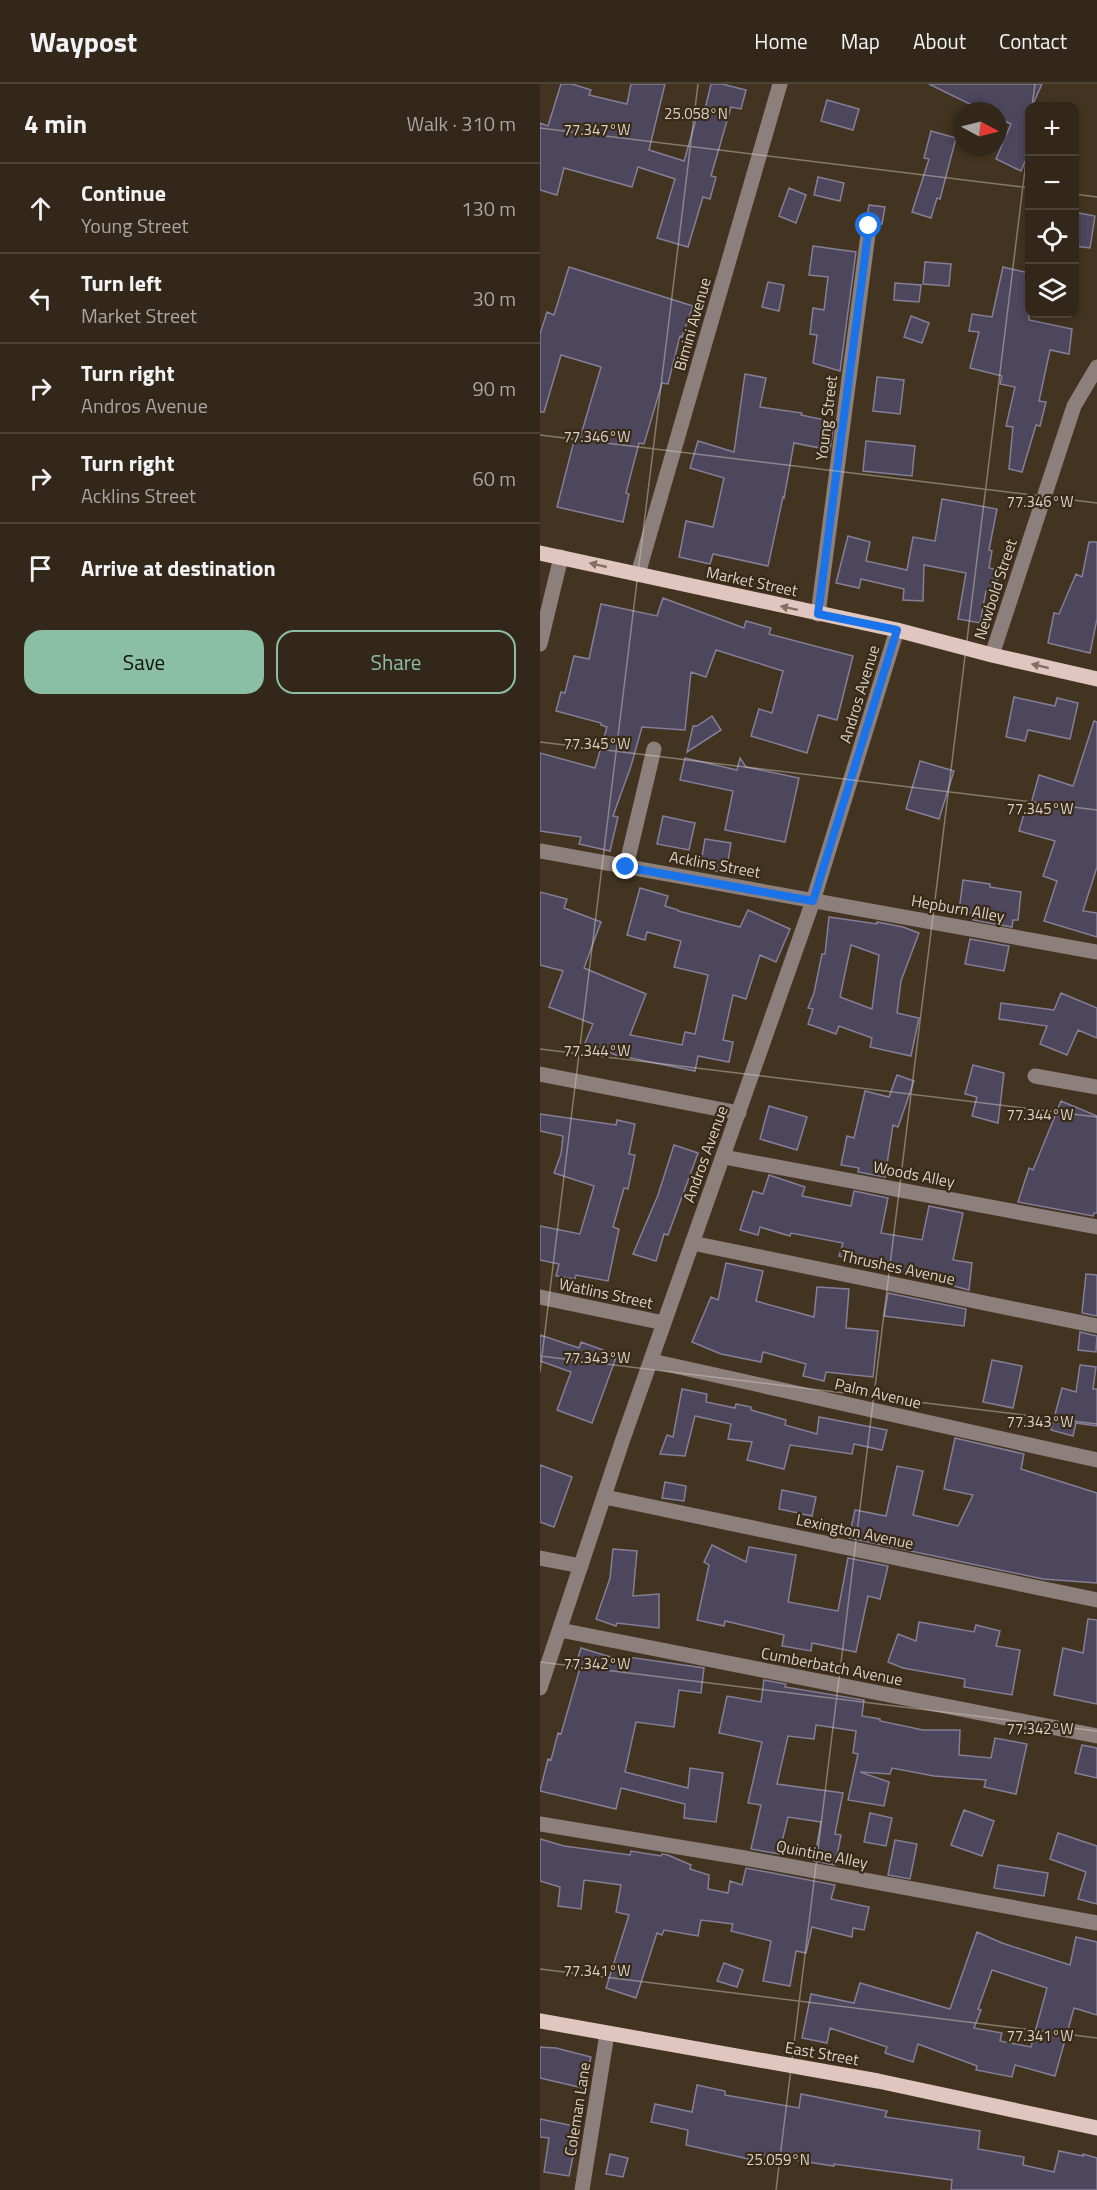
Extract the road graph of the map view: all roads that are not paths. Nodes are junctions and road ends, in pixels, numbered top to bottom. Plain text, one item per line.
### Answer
1 (780, 84) edge
2 (869, 226) dead end
3 (1097, 367) edge
4 (540, 553) edge
5 (561, 557) junction
6 (638, 574) junction
7 (818, 614) junction
8 (897, 630) junction
9 (540, 644) edge
10 (992, 655) junction
11 (1097, 678) edge
12 (654, 749) dead end
13 (540, 851) edge
14 (626, 867) junction
15 (813, 901) junction
16 (1097, 952) edge
17 (540, 1074) edge
18 (1035, 1076) dead end
19 (1097, 1087) edge
20 (739, 1113) junction
21 (724, 1157) junction
22 (1097, 1227) edge
23 (692, 1243) junction
24 (540, 1297) edge
25 (664, 1323) junction
26 (1097, 1326) edge
27 (651, 1361) junction
28 (1097, 1460) edge
29 (605, 1497) junction
30 (540, 1558) edge
31 (581, 1566) junction
32 (1097, 1600) edge
33 (560, 1630) junction
34 (540, 1688) edge
35 (1097, 1736) edge
36 (540, 1824) edge
37 (1097, 1923) edge
38 (540, 2021) edge
39 (607, 2034) junction
40 (1097, 2128) edge
41 (582, 2190) edge

1 - 6 street, Bimini Avenue
2 - 7 street, Young Street
3 - 10 street, Newbold Street
4 - 5 main road, Market Street
6 -> 5 main road, Market Street
5 - 9 street
7 -> 6 main road, Market Street
7 - 8 main road, Market Street
8 - 10 main road, Market Street
8 - 15 street, Andros Avenue
11 -> 10 main road, Market Street
12 - 14 street
13 - 14 street, Acklins Street
14 - 15 street, Acklins Street
15 - 16 street, Hepburn Alley
15 - 20 street, Andros Avenue
17 - 20 street
18 - 19 street
20 - 21 street, Andros Avenue
21 - 22 street, Woods Alley
21 - 23 street, Andros Avenue
23 - 25 street, Andros Avenue
23 - 26 street, Thrushes Avenue
24 - 25 street, Watlins Street
25 - 27 street, Andros Avenue
27 - 28 street, Palm Avenue
27 - 29 street, Andros Avenue
29 - 31 street, Andros Avenue
29 - 32 street, Lexington Avenue
30 - 31 street
31 - 33 street, Andros Avenue
33 - 34 street, Andros Avenue
33 - 35 street, Cumberbatch Avenue
36 - 37 street, Quintine Alley
38 - 39 main road, East Street
39 - 40 main road, East Street
39 - 41 street, Coleman Lane

